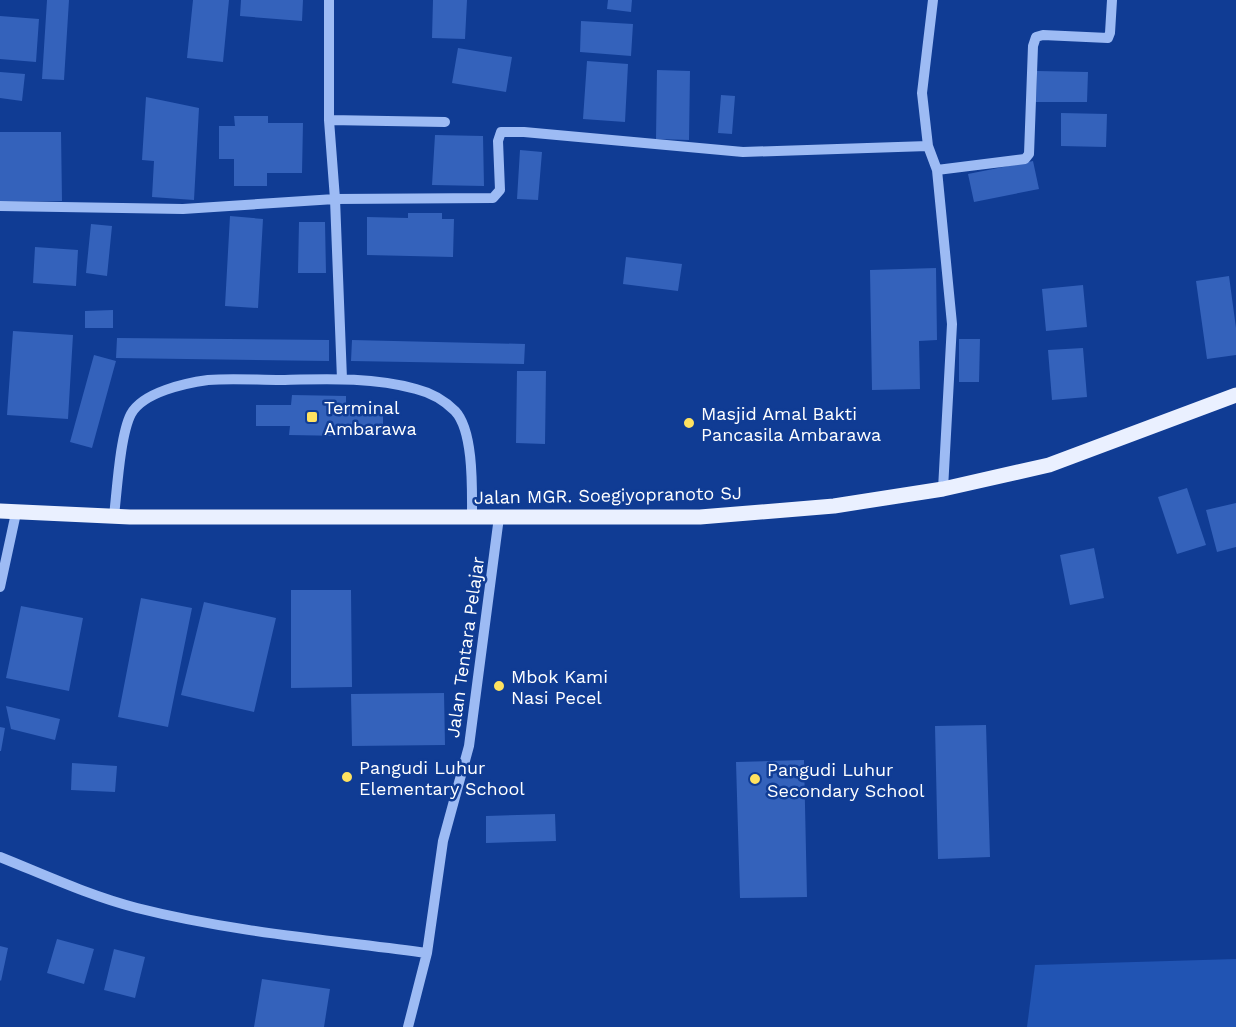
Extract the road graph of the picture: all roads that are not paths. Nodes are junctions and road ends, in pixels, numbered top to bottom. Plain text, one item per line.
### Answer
1 (329, 0) edge
2 (933, 0) edge
3 (1112, 0) edge
4 (329, 120) junction
5 (445, 122) dead end
6 (928, 146) junction
7 (937, 170) junction
8 (335, 199) junction
9 (0, 206) edge
10 (342, 379) junction
11 (1236, 395) edge
12 (943, 489) junction
13 (0, 511) edge
14 (16, 513) junction
15 (114, 516) junction
16 (472, 517) junction
17 (500, 517) junction
18 (0, 587) edge
19 (0, 857) edge
20 (427, 953) junction
21 (408, 1027) edge

1 - 4 street
2 - 6 street
3 - 7 street
4 - 5 street
4 - 8 street
6 - 7 street
6 - 8 street
7 - 12 street
8 - 9 street
8 - 10 street
10 - 15 street
10 - 16 street
11 - 12 main road, Jalan MGR. Soegiyopranoto SJ
12 - 17 main road, Jalan MGR. Soegiyopranoto SJ
13 - 14 main road, Jalan MGR. Soegiyopranoto SJ
14 - 15 main road, Jalan MGR. Soegiyopranoto SJ
14 - 18 street
15 - 16 main road, Jalan MGR. Soegiyopranoto SJ
16 - 17 main road, Jalan MGR. Soegiyopranoto SJ
17 - 20 street, Jalan Tentara Pelajar
19 - 20 street
20 - 21 street, Jalan Tentara Pelajar

